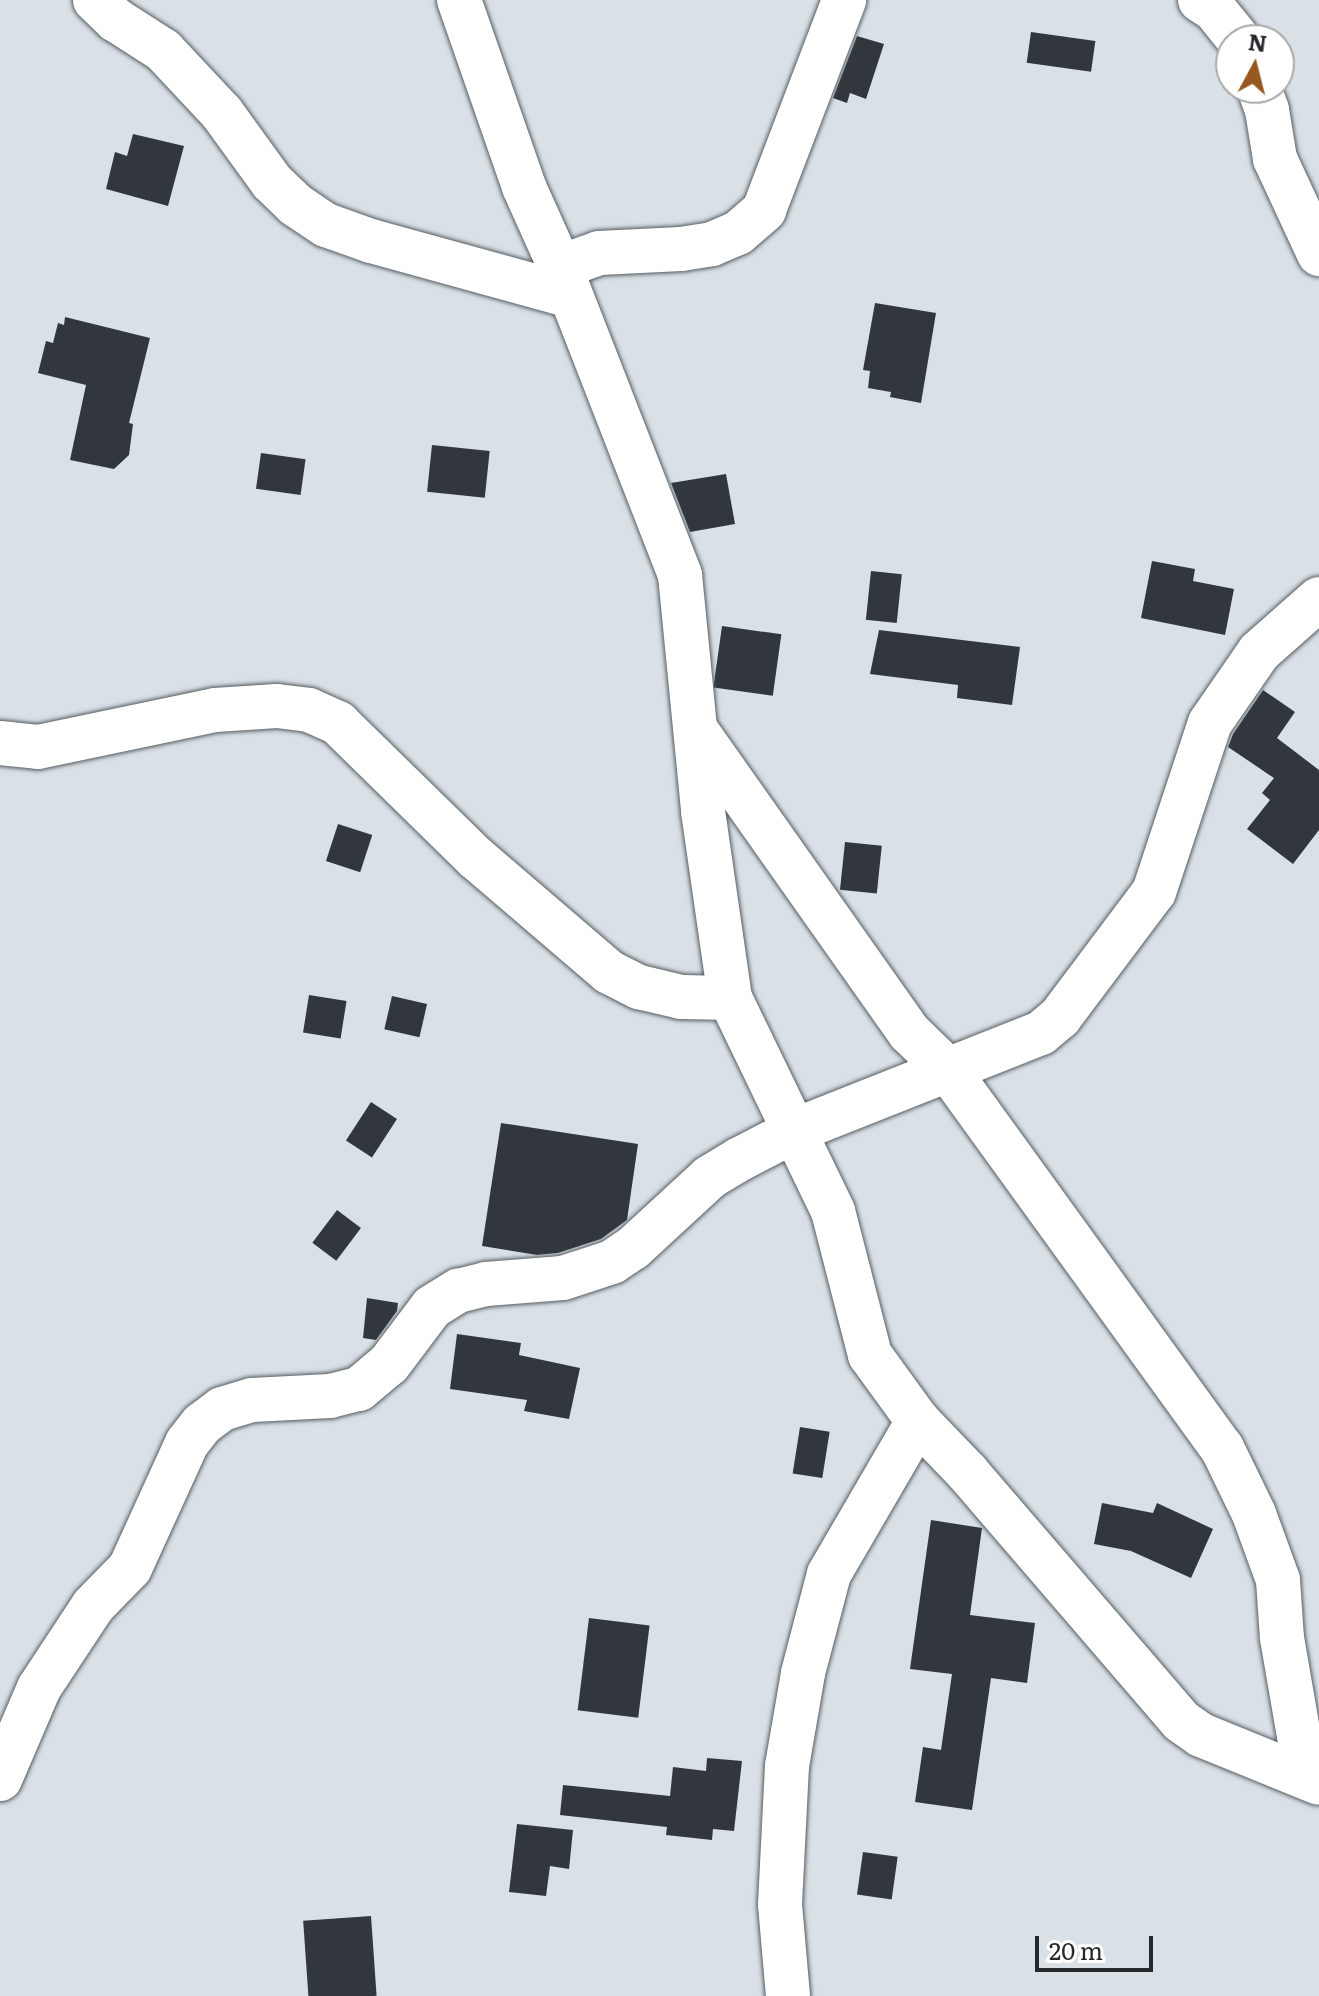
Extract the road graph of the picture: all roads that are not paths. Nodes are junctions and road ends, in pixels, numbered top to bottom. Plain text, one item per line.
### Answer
1 (95, 0) edge
2 (459, 0) edge
3 (844, 0) edge
4 (1200, 0) edge
5 (1226, 24) edge
6 (1265, 104) edge
7 (1319, 254) edge
8 (566, 282) junction
9 (1319, 599) edge
10 (698, 733) junction
11 (0, 743) edge
12 (730, 998) junction
13 (948, 1070) junction
14 (796, 1130) junction
15 (918, 1421) junction
16 (0, 1779) edge
17 (1313, 1780) edge
18 (788, 1996) edge

1 - 8 street
2 - 8 street
3 - 8 street
4 - 5 street
6 - 7 street
8 - 10 street
9 - 13 street
10 - 12 street
10 - 13 street
11 - 12 street
12 - 14 street
13 - 14 street
13 - 17 street
14 - 15 street
14 - 16 street
15 - 17 street
15 - 18 street

